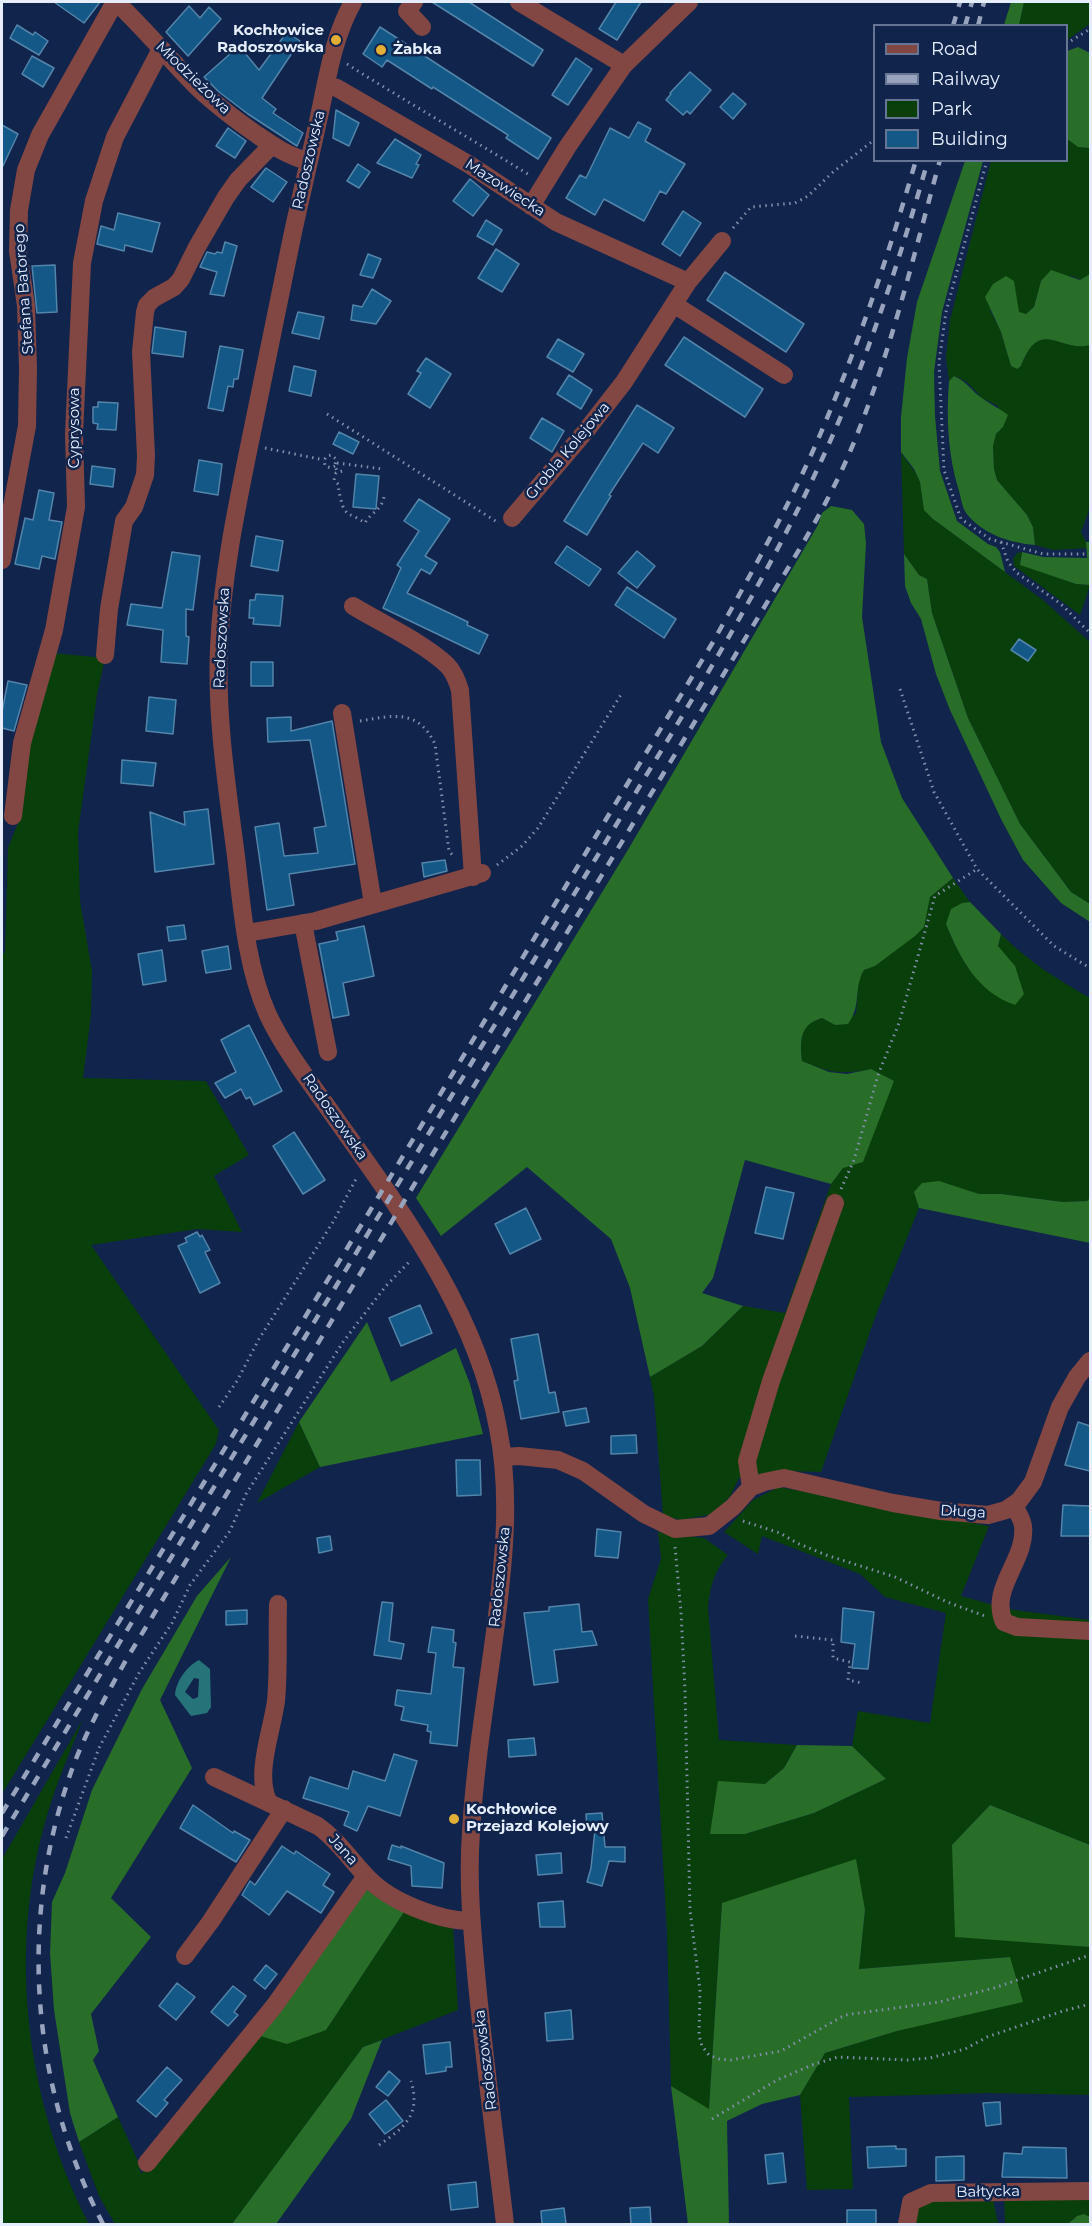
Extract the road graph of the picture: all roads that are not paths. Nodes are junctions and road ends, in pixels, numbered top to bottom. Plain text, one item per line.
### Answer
1 (115, 2) edge
2 (353, 2) edge
3 (414, 2) edge
4 (519, 2) edge
5 (689, 2) edge
6 (422, 27) dead end
7 (161, 49) junction
8 (624, 64) junction
9 (326, 85) junction
10 (272, 145) junction
11 (309, 161) junction
12 (531, 206) junction
13 (722, 241) road end
14 (688, 282) junction
15 (675, 305) junction
16 (784, 375) dead end
17 (512, 518) road end
18 (2, 560) edge
19 (353, 606) dead end
20 (105, 655) dead end
21 (343, 718) road end
22 (13, 816) dead end
23 (373, 904) junction
24 (303, 923) junction
25 (247, 933) junction
26 (328, 1052) dead end
27 (836, 1203) road end
28 (1090, 1361) edge
29 (503, 1457) junction
30 (751, 1487) junction
31 (1013, 1505) junction
32 (278, 1604) dead end
33 (1090, 1631) edge
34 (214, 1777) dead end
35 (276, 1805) junction
36 (366, 1876) junction
37 (471, 1921) junction
38 (184, 1956) dead end
39 (147, 2163) dead end
40 (1090, 2191) edge
41 (505, 2224) edge
42 (907, 2224) edge

1 - 7 street, Młodzieżowa
1 - 18 street, Stefana Batorego
2 - 9 street, Radoszowska
3 - 6 street
4 - 8 street
5 - 8 street
7 - 10 street, Młodzieżowa
7 - 22 street, Cyprysowa
8 - 12 street
9 - 11 street, Radoszowska
9 - 12 street, Mazowiecka
10 - 11 street, Młodzieżowa
10 - 20 street
11 - 25 street, Radoszowska
12 - 14 street, Mazowiecka
13 - 14 street, Grobla Kolejowa
14 - 15 street, Grobla Kolejowa
15 - 16 street
15 - 17 street, Grobla Kolejowa
19 - 23 street
21 - 23 street
23 - 24 street
24 - 25 street
24 - 26 street
25 - 29 street, Radoszowska
27 - 30 street
28 - 31 street, Długa
29 - 30 street
29 - 37 street, Radoszowska
30 - 31 street, Długa
31 - 33 street
32 - 35 street
34 - 35 street, Jana
35 - 36 street, Jana
35 - 38 street
36 - 37 street, Jana
36 - 39 street
37 - 41 street, Radoszowska
40 - 42 street, Bałtycka

